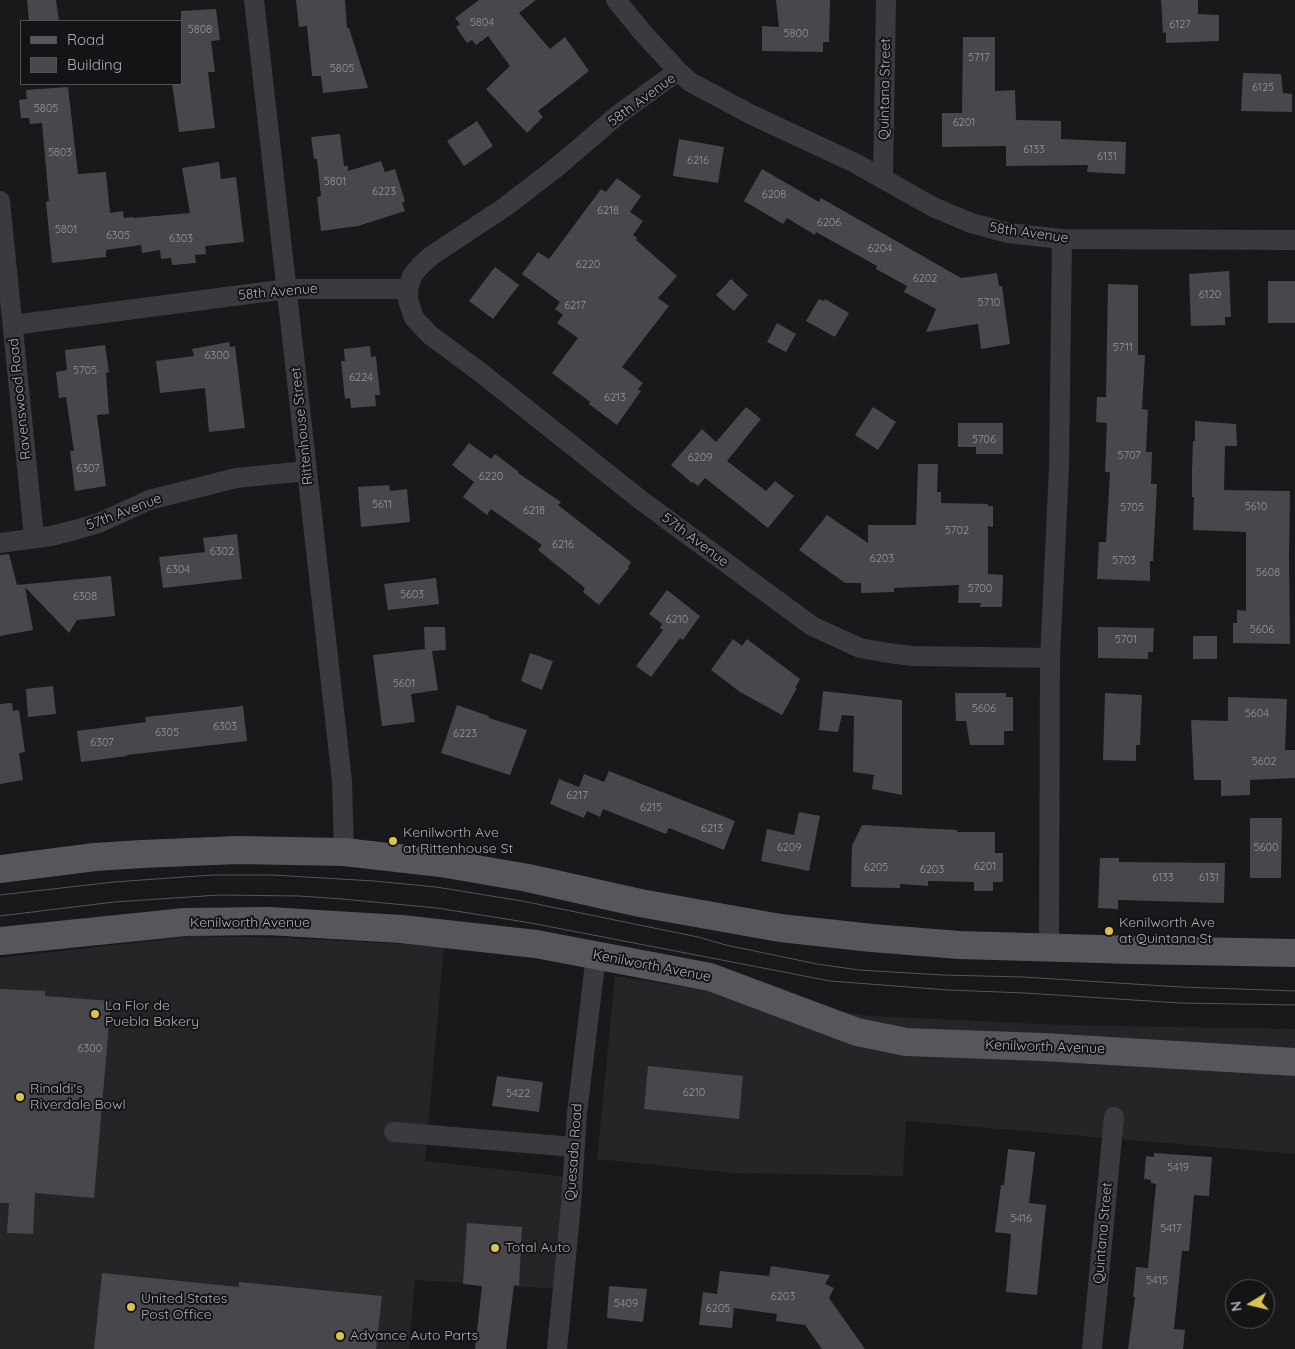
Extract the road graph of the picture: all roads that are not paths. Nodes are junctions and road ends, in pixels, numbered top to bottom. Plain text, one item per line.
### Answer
1 (254, 0) edge
2 (616, 0) edge
3 (886, 0) edge
4 (678, 71) junction
5 (884, 178) junction
6 (0, 201) edge
7 (1062, 240) junction
8 (1295, 240) edge
9 (287, 289) junction
10 (408, 289) junction
11 (13, 325) junction
12 (307, 470) junction
13 (34, 538) junction
14 (0, 543) edge
15 (1050, 658) junction
16 (344, 852) junction
17 (0, 870) edge
18 (0, 942) edge
19 (1049, 947) junction
20 (1295, 953) edge
21 (596, 956) junction
22 (1295, 1062) edge
23 (1114, 1117) dead end
24 (394, 1132) dead end
25 (574, 1147) junction
26 (557, 1349) edge
27 (1092, 1349) edge

1 - 9 street, Rittenhouse Street
2 - 4 street
3 - 5 street, Quintana Street
4 - 5 street, 58th Avenue
4 - 10 street, 58th Avenue
5 - 7 street, 58th Avenue
6 - 11 street, Ravenswood Road
7 - 8 street, 58th Avenue
7 - 15 street
9 - 10 street, 58th Avenue
9 - 11 street, 58th Avenue
9 - 12 street, Rittenhouse Street
10 - 15 street, 57th Avenue
11 - 13 street, Ravenswood Road
12 - 13 street, 57th Avenue
12 - 16 street, Rittenhouse Street
13 - 14 street, 57th Avenue
15 - 19 street
16 - 17 main road
16 - 19 main road
18 - 21 main road, Kenilworth Avenue
19 - 20 main road
21 - 22 main road, Kenilworth Avenue
21 - 25 street, Quesada Road
23 - 27 street, Quintana Street
24 - 25 street
25 - 26 street, Quesada Road

